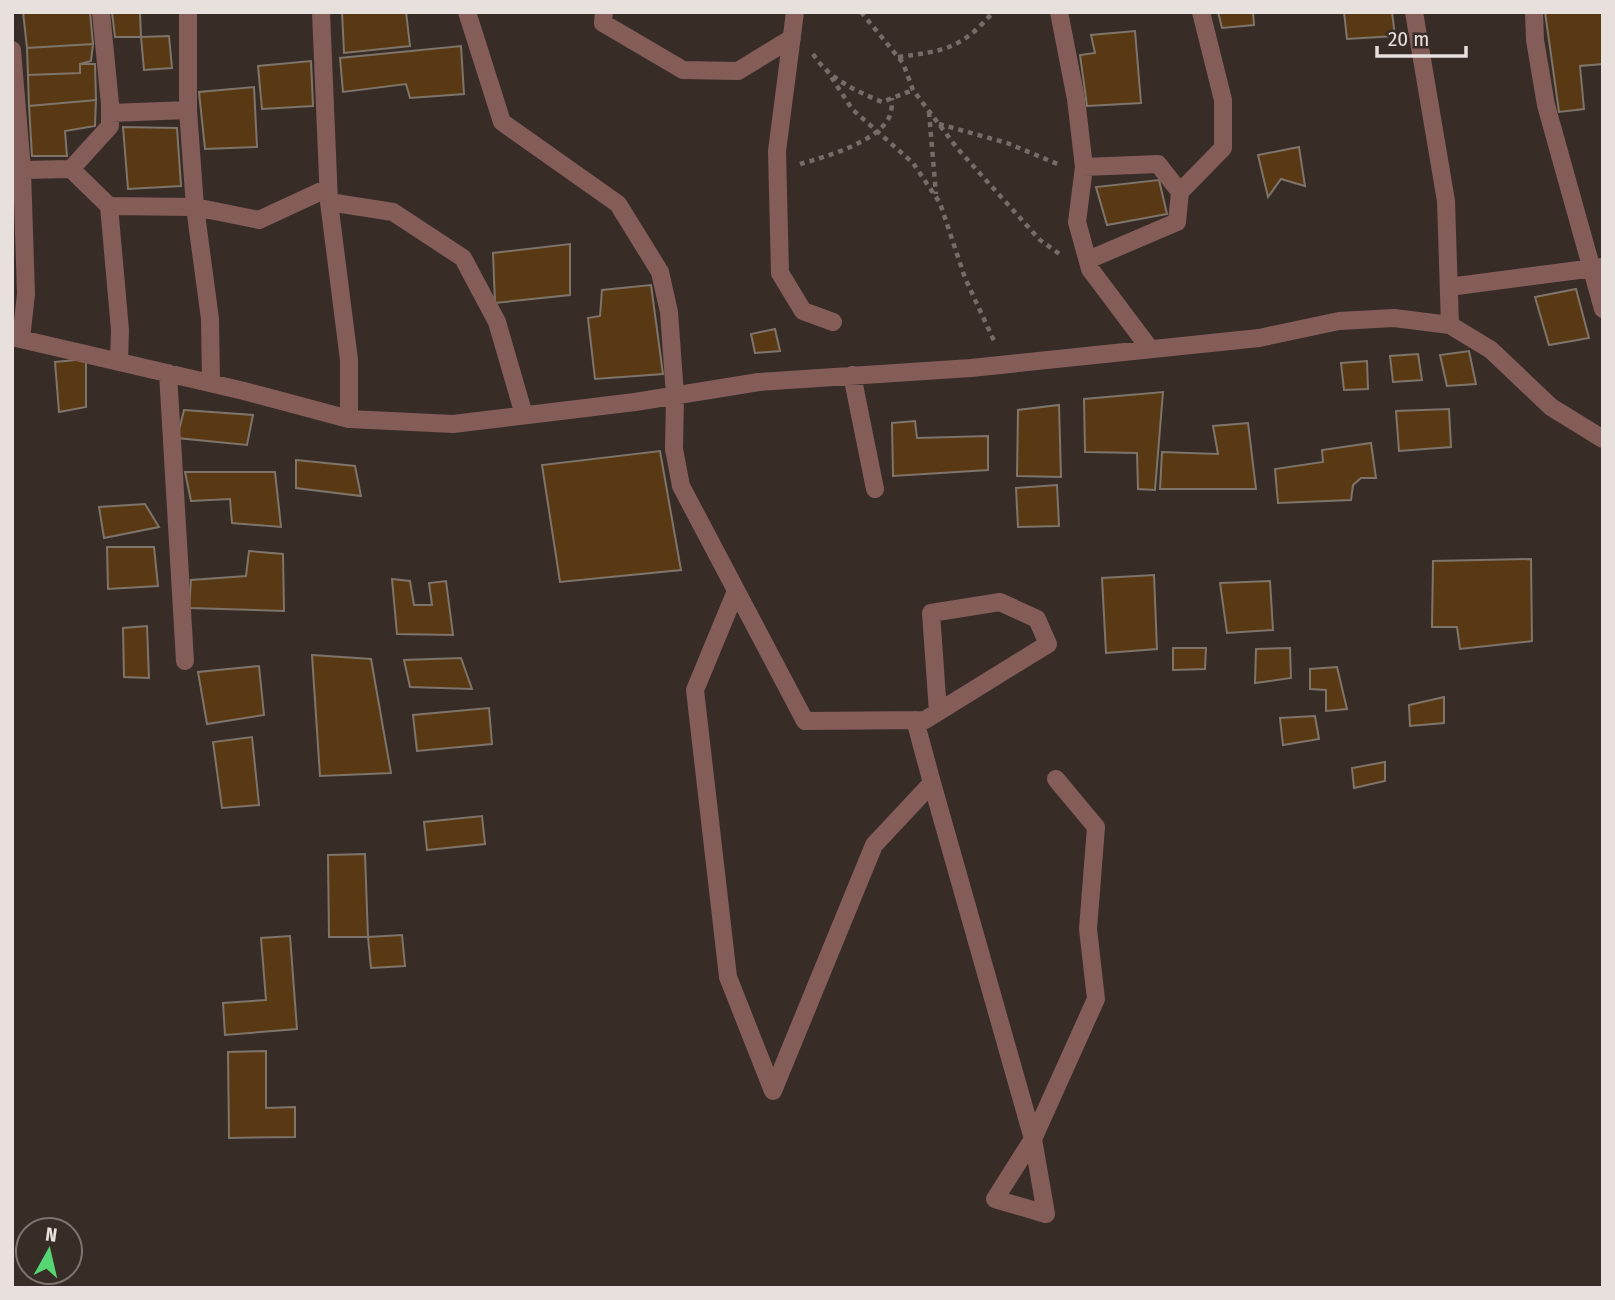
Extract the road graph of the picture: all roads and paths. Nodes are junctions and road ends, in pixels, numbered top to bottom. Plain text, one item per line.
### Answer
1 (101, 12) edge
2 (188, 12) edge
3 (321, 12) edge
4 (467, 12) edge
5 (604, 12) edge
6 (861, 12) edge
7 (993, 12) edge
8 (1059, 12) edge
9 (1201, 12) edge
10 (1414, 12) edge
11 (1534, 12) edge
12 (794, 25) edge
13 (12, 50) edge
14 (898, 57) junction
15 (826, 69) junction
16 (913, 90) junction
17 (892, 98) junction
18 (15, 99) edge
19 (188, 110) junction
20 (929, 111) junction
21 (110, 113) junction
22 (938, 123) junction
23 (875, 131) junction
24 (776, 168) junction
25 (71, 169) junction
26 (22, 170) junction
27 (1084, 171) junction
28 (1180, 192) junction
29 (328, 195) junction
30 (936, 197) junction
31 (109, 206) junction
32 (195, 208) junction
33 (1087, 260) junction
34 (1598, 268) edge
35 (1100, 283) junction
36 (1449, 287) junction
37 (1603, 309) edge
38 (834, 322) dead end
39 (1450, 325) junction
40 (17, 338) edge
41 (1150, 349) junction
42 (120, 362) junction
43 (1005, 364) junction
44 (168, 373) junction
45 (852, 375) junction
46 (211, 383) junction
47 (676, 395) junction
48 (524, 415) junction
49 (349, 419) junction
50 (1603, 439) edge
51 (875, 489) dead end
52 (736, 591) junction
53 (185, 661) dead end
54 (938, 712) junction
55 (915, 720) junction
56 (1056, 779) dead end
57 (932, 783) junction

1 - 21 street
2 - 19 street
3 - 29 street
4 - 47 street
5 - 12 street
6 - 14 path
7 - 14 path
8 - 27 street
9 - 28 street
10 - 36 street
11 - 34 street
12 - 15 path
12 - 24 street
13 - 18 street
14 - 16 path
15 - 17 path
15 - 23 path
16 - 17 path
16 - 20 path
17 - 23 path
18 - 26 street
19 - 21 street
19 - 32 street
20 - 22 path
20 - 30 path
21 - 25 street
22 - 27 path
22 - 35 path
23 - 24 path
23 - 30 path
24 - 38 street
25 - 26 street
25 - 31 street
26 - 40 street
27 - 28 street
27 - 33 street
28 - 33 street
29 - 32 street
29 - 48 street
29 - 49 street
30 - 43 path
31 - 32 street
31 - 42 street
32 - 46 street
33 - 35 street
34 - 36 street
34 - 37 street
35 - 41 street
36 - 39 street
39 - 41 street
39 - 50 street
40 - 42 street
41 - 43 street
42 - 44 street
43 - 45 street
44 - 46 street
44 - 53 street
45 - 47 street
45 - 51 street
46 - 49 street
47 - 48 street
47 - 52 street
48 - 49 street
52 - 55 street
52 - 57 street
54 - 54 street
54 - 55 street
55 - 57 street
56 - 57 street

